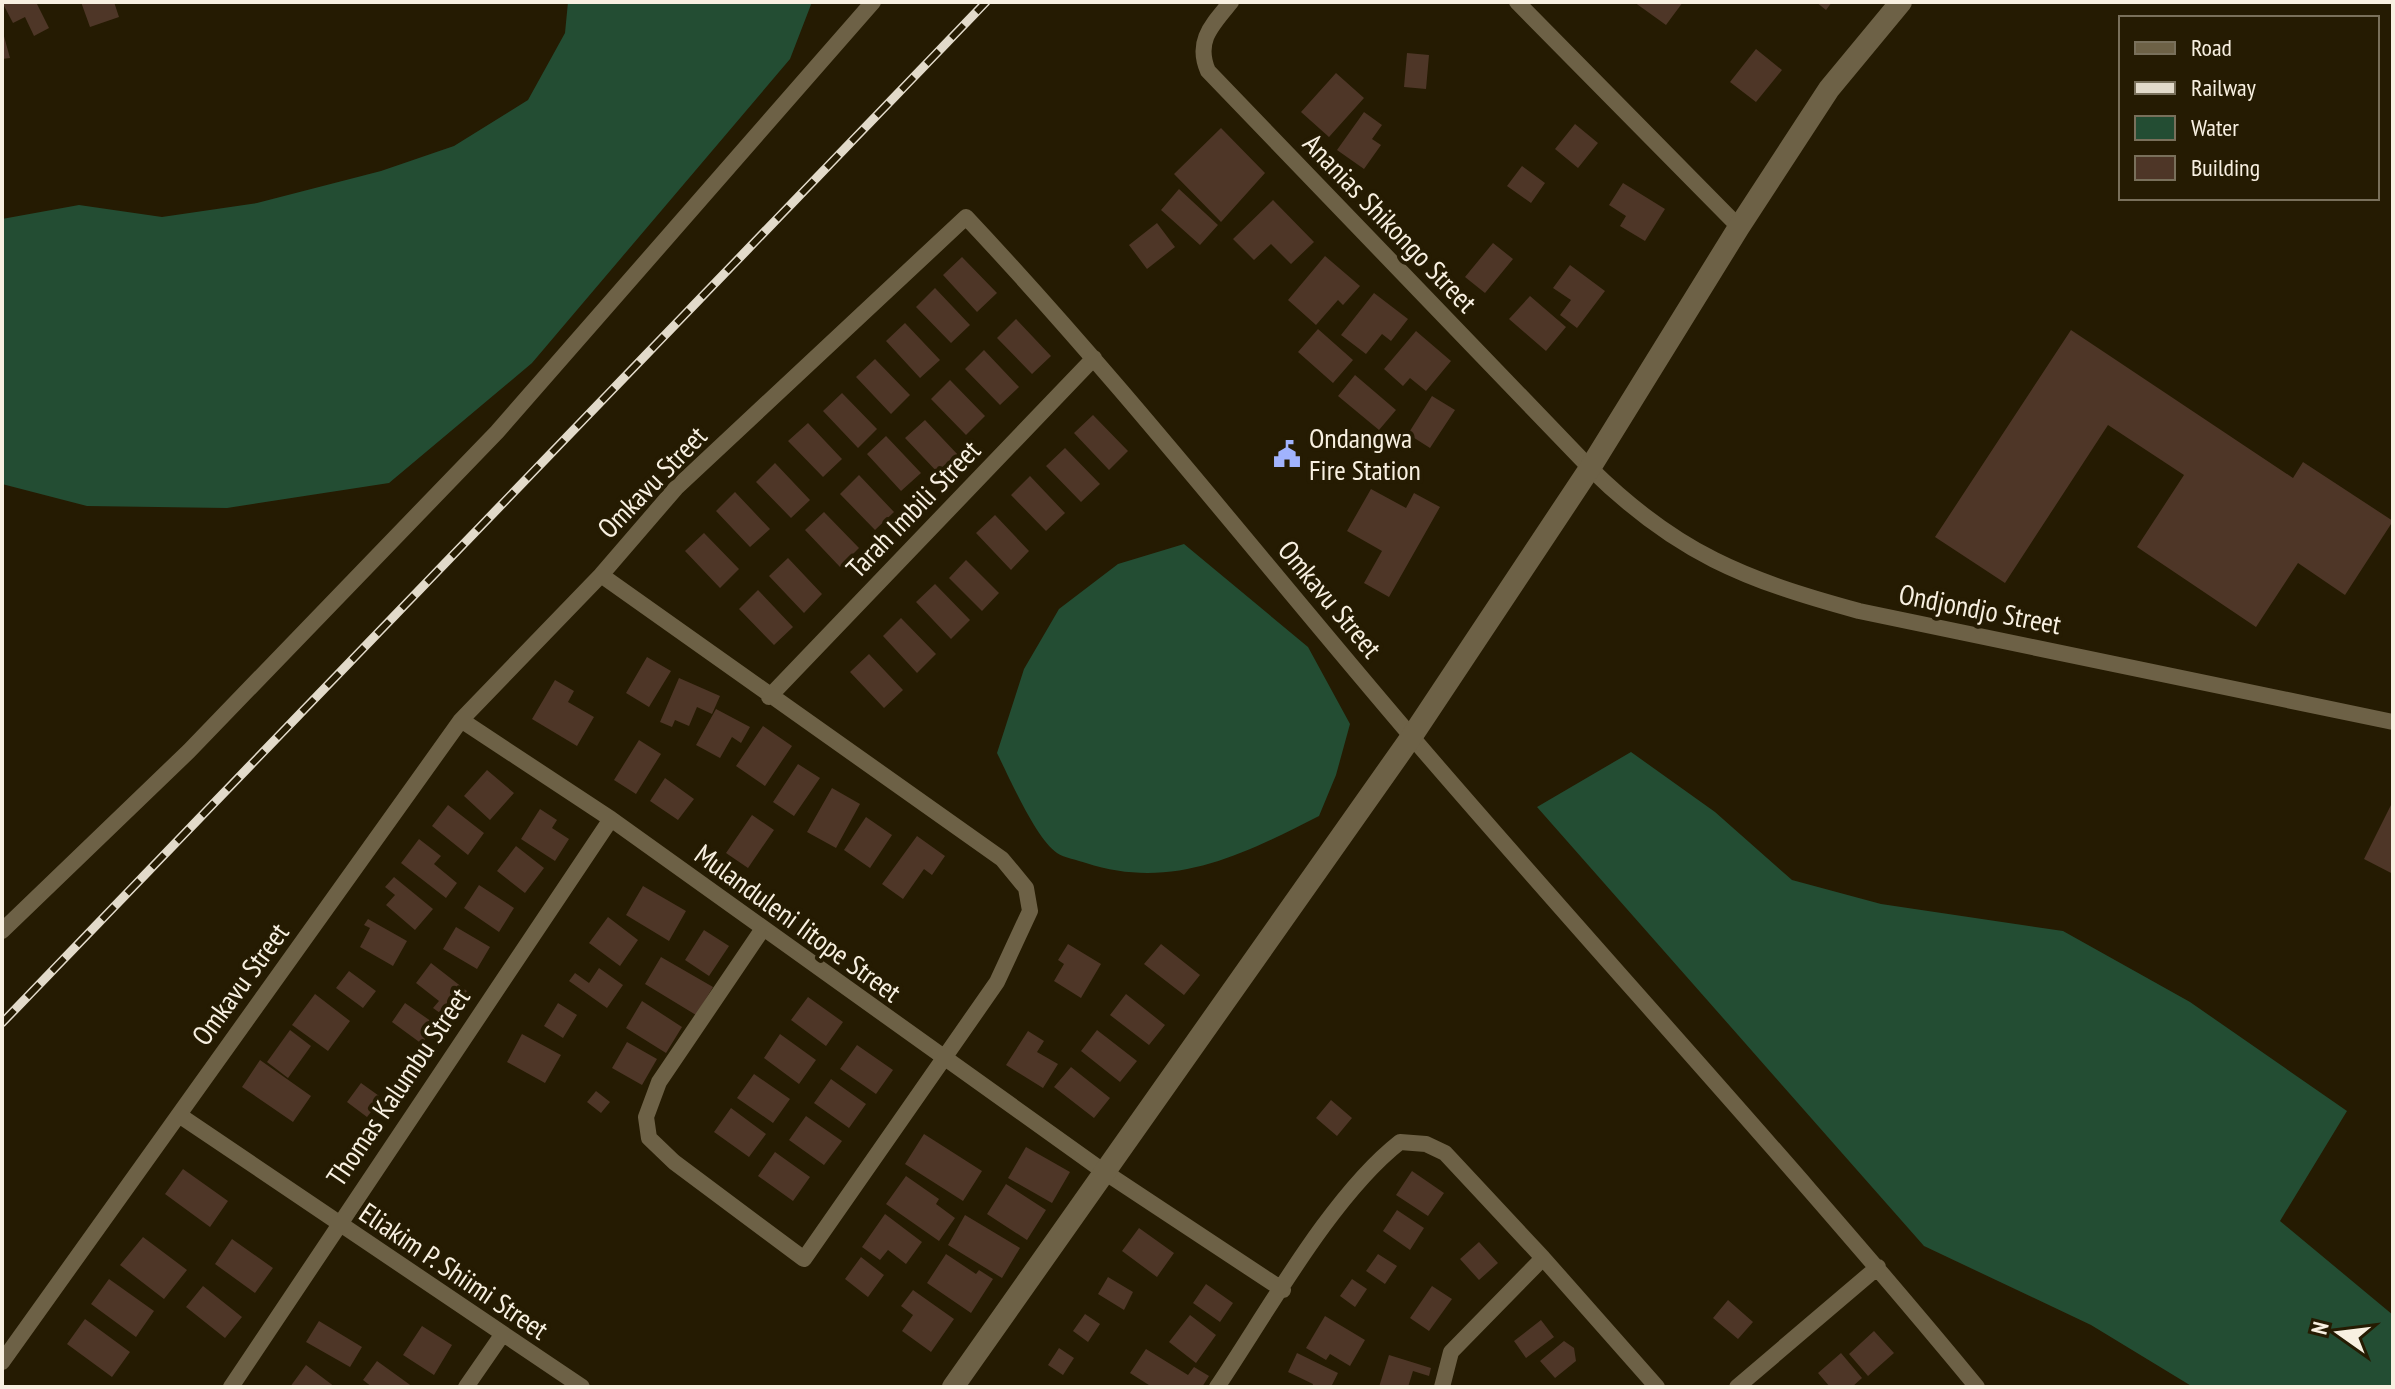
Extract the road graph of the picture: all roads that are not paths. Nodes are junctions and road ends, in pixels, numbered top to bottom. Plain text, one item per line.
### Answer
1 (873, 2) edge
2 (1231, 2) edge
3 (1901, 2) edge
4 (1526, 5) edge
5 (1739, 227) junction
6 (1094, 358) junction
7 (1590, 468) junction
8 (601, 575) junction
9 (769, 697) junction
10 (461, 720) junction
11 (2393, 722) edge
12 (1412, 736) junction
13 (611, 819) junction
14 (762, 930) junction
15 (2, 931) edge
16 (944, 1060) junction
17 (179, 1115) junction
18 (1103, 1171) junction
19 (337, 1224) junction
20 (1543, 1258) junction
21 (1878, 1267) junction
22 (1283, 1290) junction
23 (502, 1335) junction
24 (2, 1362) edge
25 (231, 1387) edge
26 (466, 1387) edge
27 (582, 1387) edge
28 (953, 1387) edge
29 (1217, 1387) edge
30 (1442, 1387) edge
31 (1657, 1387) edge
32 (1737, 1387) edge
33 (1977, 1387) edge

1 - 15 street
2 - 7 street, Ananias Shikongo Street
3 - 5 street
4 - 5 street
5 - 7 street
6 - 8 street, Omkavu Street
6 - 9 street, Tarah Imbili Street
6 - 12 street, Omkavu Street
7 - 11 street, Ondjondjo Street
7 - 12 street
8 - 9 street
8 - 10 street, Omkavu Street
9 - 16 street
10 - 13 street, Mulanduleni Iitope Street
10 - 17 street, Omkavu Street
12 - 18 street
12 - 21 street, Omkavu Street
13 - 14 street, Mulanduleni Iitope Street
13 - 19 street, Thomas Kalumbu Street
14 - 16 street, Mulanduleni Iitope Street
14 - 16 street
16 - 18 street, Mulanduleni Iitope Street
17 - 19 street, Eliakim P. Shiimi Street
17 - 24 street, Omkavu Street
18 - 22 street, Mulanduleni Iitope Street
18 - 28 street
19 - 23 street, Eliakim P. Shiimi Street
19 - 25 street, Thomas Kalumbu Street
20 - 22 street
20 - 30 street
20 - 31 street
21 - 32 street
21 - 33 street, Omkavu Street
22 - 29 street
23 - 26 street
23 - 27 street, Eliakim P. Shiimi Street

